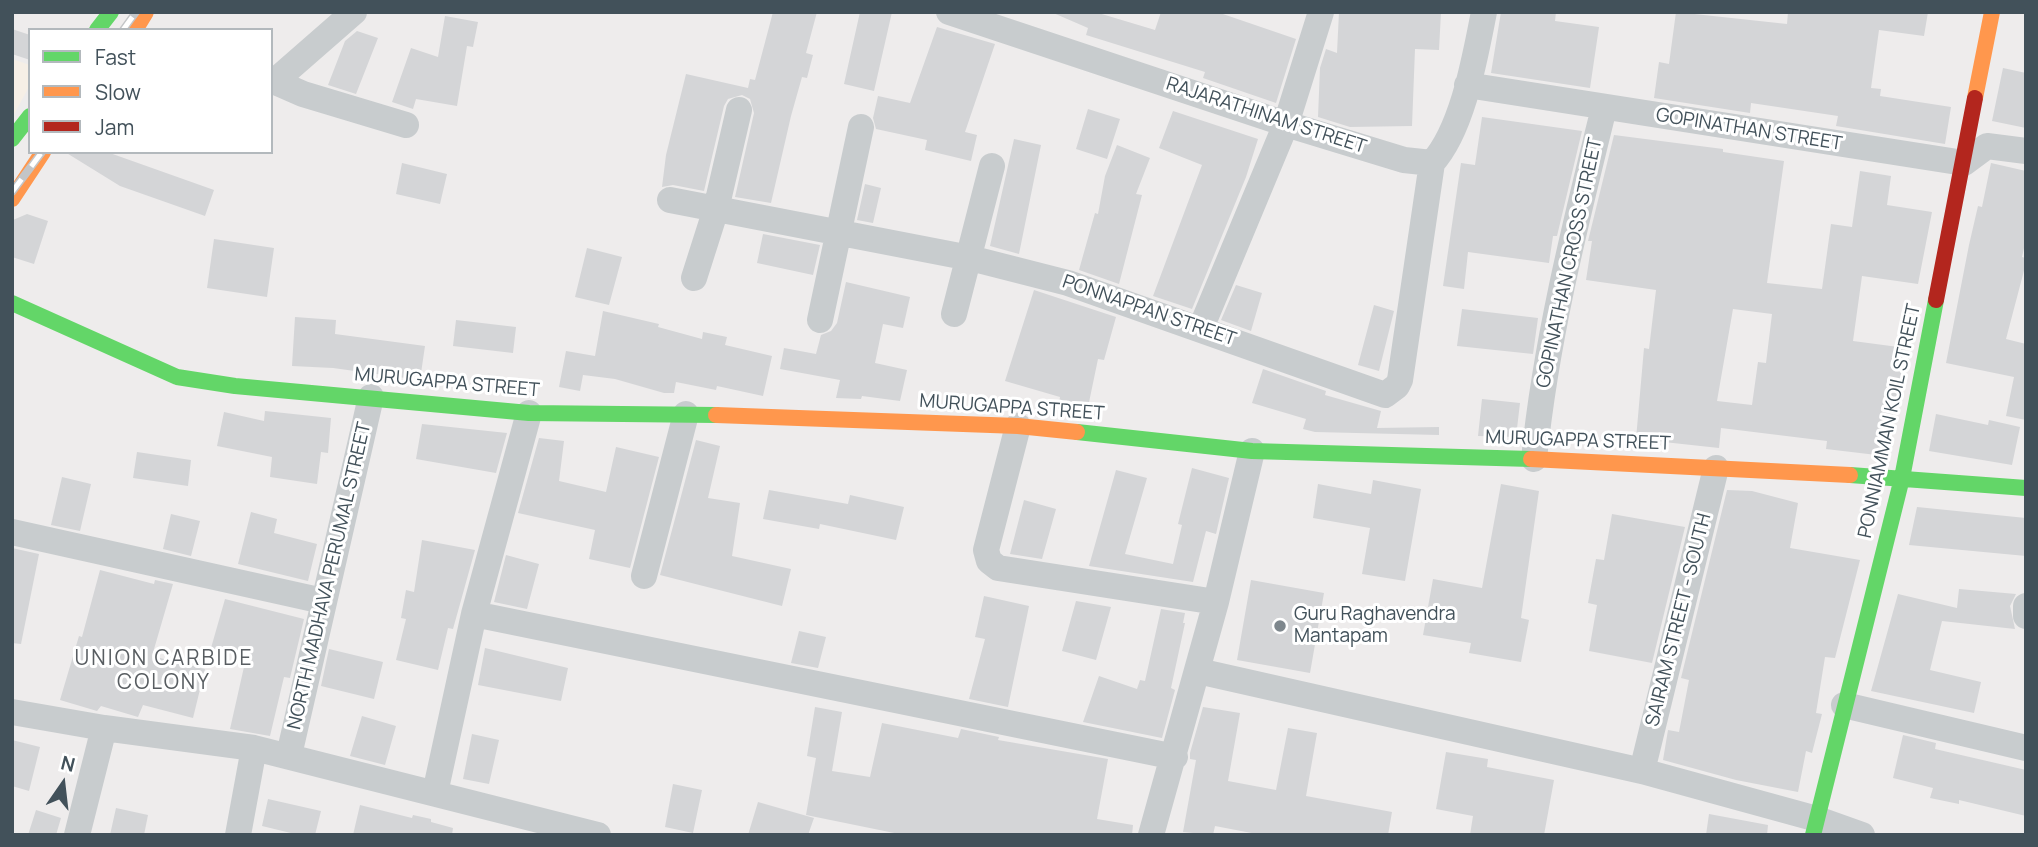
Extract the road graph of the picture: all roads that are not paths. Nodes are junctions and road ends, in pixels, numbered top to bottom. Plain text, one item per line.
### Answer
1 (111, 12) edge
2 (354, 12) edge
3 (949, 12) edge
4 (1321, 12) edge
5 (1483, 12) edge
6 (1992, 12) edge
7 (99, 28) edge
8 (273, 80) edge
9 (1467, 85) junction
10 (1604, 108) junction
11 (739, 110) dead end
12 (28, 119) edge
13 (1286, 124) junction
14 (406, 125) dead end
15 (861, 127) dead end
16 (12, 139) edge
17 (2026, 151) edge
18 (42, 154) edge
19 (1432, 163) junction
20 (1964, 163) junction
21 (992, 166) dead end
22 (12, 199) edge
23 (670, 200) dead end
24 (716, 209) junction
25 (839, 232) junction
26 (970, 258) junction
27 (694, 278) dead end
28 (12, 303) edge
29 (954, 314) dead end
30 (820, 320) dead end
31 (1201, 328) junction
32 (371, 397) junction
33 (529, 413) junction
34 (686, 414) junction
35 (1018, 426) junction
36 (1252, 451) junction
37 (1534, 460) junction
38 (1716, 468) junction
39 (1902, 478) junction
40 (2026, 488) edge
41 (12, 532) edge
42 (644, 576) dead end
43 (323, 601) junction
44 (1216, 602) junction
45 (2026, 606) edge
46 (474, 614) junction
47 (2026, 616) edge
48 (1198, 671) junction
49 (1844, 705) junction
50 (12, 712) edge
51 (104, 728) junction
52 (254, 748) junction
53 (2026, 748) edge
54 (289, 755) junction
55 (1175, 757) junction
56 (1642, 771) junction
57 (435, 793) junction
58 (1815, 827) edge
59 (78, 835) edge
60 (238, 835) edge
61 (598, 835) edge
62 (1151, 835) edge
63 (1862, 835) edge

1 - 7 street
2 - 8 street
3 - 13 street, RAJARATHINAM STREET
4 - 13 street
5 - 9 street
6 - 20 street, PONNIAMMAN KOIL STREET
8 - 14 street
9 - 10 street, GOPINATHAN STREET
9 - 19 street
10 - 20 street, GOPINATHAN STREET
10 - 37 street, GOPINATHAN CROSS STREET
11 - 24 street
12 - 16 street
13 - 19 street, RAJARATHINAM STREET
13 - 31 street
15 - 25 street
17 - 20 street
18 - 22 street
19 - 31 street, PONNAPPAN STREET
20 - 39 street, PONNIAMMAN KOIL STREET
21 - 26 street
23 - 24 street, PONNAPPAN STREET
24 - 25 street, PONNAPPAN STREET
24 - 27 street
25 - 26 street, PONNAPPAN STREET
25 - 30 street
26 - 29 street
26 - 31 street, PONNAPPAN STREET
28 - 32 street, MURUGAPPA STREET
32 - 33 street, MURUGAPPA STREET
32 - 43 street, NORTH MADHAVA PERUMAL STREET
33 - 34 street, MURUGAPPA STREET
33 - 46 street
34 - 35 street, MURUGAPPA STREET
34 - 42 street
35 - 36 street, MURUGAPPA STREET
35 - 44 street
36 - 37 street, MURUGAPPA STREET
36 - 44 street
37 - 38 street, MURUGAPPA STREET
38 - 39 street, MURUGAPPA STREET
38 - 56 street, SAIRAM STREET - SOUTH
39 - 40 street, MURUGAPPA STREET
39 - 49 street, PONNIAMMAN KOIL STREET
41 - 43 street
43 - 54 street, NORTH MADHAVA PERUMAL STREET
44 - 48 street
45 - 47 street
46 - 55 street
46 - 57 street
48 - 55 street
48 - 56 street
49 - 53 street
49 - 58 street, PONNIAMMAN KOIL STREET
50 - 51 street
51 - 52 street
51 - 59 street
52 - 54 street
52 - 60 street
54 - 57 street
55 - 62 street
56 - 58 street
57 - 61 street
58 - 63 street

